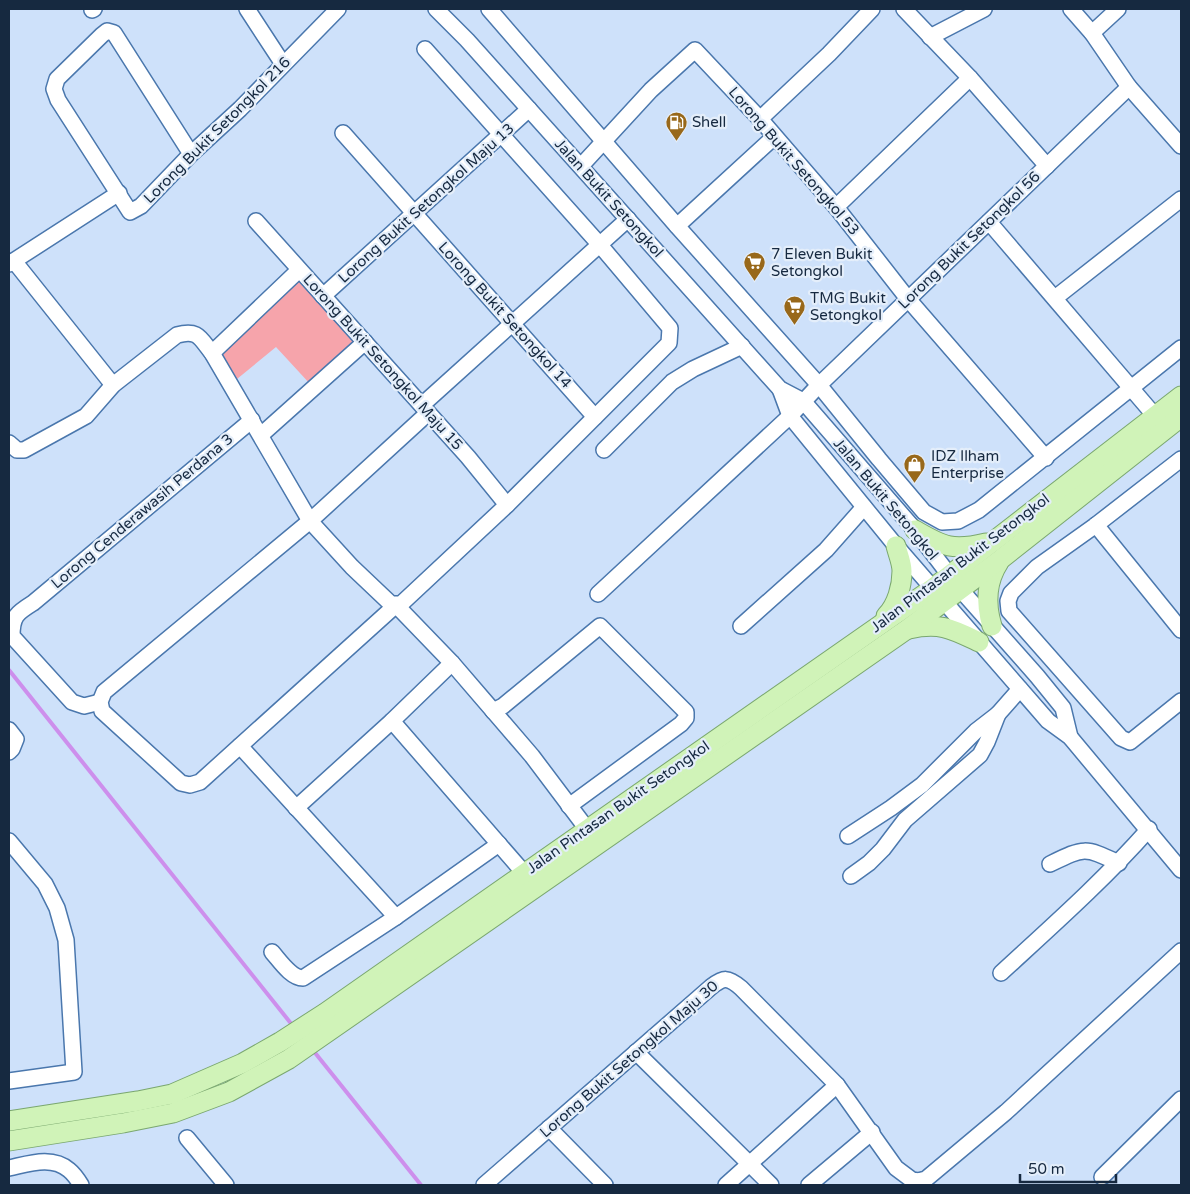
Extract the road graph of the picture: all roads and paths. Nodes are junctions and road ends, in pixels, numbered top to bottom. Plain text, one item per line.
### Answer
1 (247, 9) edge
2 (338, 9) edge
3 (436, 9) edge
4 (452, 9) edge
5 (489, 9) edge
6 (872, 9) edge
7 (904, 9) edge
8 (984, 9) edge
9 (1071, 9) edge
10 (1118, 9) edge
11 (1092, 33) junction
12 (930, 37) junction
13 (467, 40) junction
14 (425, 49) dead end
15 (283, 64) junction
16 (970, 78) junction
17 (1129, 87) junction
18 (529, 110) junction
19 (760, 119) junction
20 (343, 133) dead end
21 (501, 134) junction
22 (774, 137) junction
23 (603, 141) junction
24 (1181, 146) edge
25 (192, 154) junction
26 (581, 166) junction
27 (1047, 166) junction
28 (119, 193) junction
29 (1181, 199) edge
30 (836, 207) junction
31 (414, 213) junction
32 (628, 219) junction
33 (256, 221) dead end
34 (989, 222) junction
35 (677, 226) junction
36 (600, 245) junction
37 (11, 263) edge
38 (299, 270) junction
39 (323, 296) junction
40 (1055, 298) junction
41 (908, 299) junction
42 (513, 323) junction
43 (365, 342) junction
44 (742, 346) junction
45 (1181, 348) edge
46 (212, 353) junction
47 (113, 384) junction
48 (819, 385) junction
49 (780, 389) junction
50 (1135, 391) junction
51 (1181, 396) edge
52 (804, 401) junction
53 (425, 409) junction
54 (1152, 412) junction
55 (790, 416) junction
56 (595, 417) junction
57 (1181, 418) edge
58 (252, 420) junction
59 (261, 435) junction
60 (9, 443) edge
61 (604, 450) dead end
62 (1046, 458) junction
63 (1181, 459) edge
64 (507, 505) junction
65 (864, 507) junction
66 (310, 521) junction
67 (1096, 526) junction
68 (915, 530) junction
69 (992, 541) junction
70 (896, 546) junction
71 (1001, 559) junction
72 (954, 582) junction
73 (598, 594) dead end
74 (938, 594) junction
75 (396, 605) junction
76 (742, 626) dead end
77 (992, 626) junction
78 (872, 630) junction
79 (906, 630) junction
80 (1181, 630) edge
81 (979, 642) junction
82 (452, 663) junction
83 (1020, 689) junction
84 (1181, 701) edge
85 (100, 702) junction
86 (493, 710) junction
87 (998, 714) junction
88 (392, 721) junction
89 (9, 730) edge
90 (1070, 737) junction
91 (240, 746) junction
92 (9, 752) edge
93 (569, 806) junction
94 (296, 808) junction
95 (587, 829) junction
96 (1148, 829) junction
97 (848, 836) dead end
98 (9, 841) edge
99 (499, 844) junction
100 (1119, 863) junction
101 (1050, 864) dead end
102 (1181, 870) edge
103 (524, 873) junction
104 (851, 876) dead end
105 (396, 917) junction
106 (1181, 951) edge
107 (272, 952) dead end
108 (1001, 973) dead end
109 (636, 1052) junction
110 (9, 1081) edge
111 (836, 1085) junction
112 (1181, 1099) edge
113 (9, 1120) edge
114 (549, 1128) junction
115 (872, 1132) junction
116 (187, 1138) dead end
117 (9, 1141) edge
118 (749, 1164) junction
119 (9, 1168) edge
120 (1102, 1177) dead end
121 (82, 1185) edge
122 (226, 1185) edge
123 (484, 1185) edge
124 (605, 1185) edge
125 (726, 1185) edge
126 (771, 1185) edge
127 (809, 1185) edge

1 - 15 street
2 - 15 street, Lorong Bukit Setongkol 216
3 - 13 street, Jalan Bukit Setongkol
4 - 13 street
5 - 23 street
6 - 19 street
7 - 12 street
8 - 12 street
9 - 11 street
10 - 11 street
11 - 17 street
12 - 16 street
13 - 18 street, Jalan Bukit Setongkol
14 - 21 street
15 - 25 street, Lorong Bukit Setongkol 216
16 - 27 street
16 - 30 street
17 - 24 street
17 - 27 street, Lorong Bukit Setongkol 56
18 - 21 street, Lorong Bukit Setongkol Maju 13
18 - 26 street, Jalan Bukit Setongkol
19 - 22 street, Lorong Bukit Setongkol 53
19 - 23 street, Lorong Bukit Setongkol 53
20 - 31 street, Lorong Bukit Setongkol 14
21 - 31 street, Lorong Bukit Setongkol Maju 13
21 - 36 street
22 - 30 street, Lorong Bukit Setongkol 53
22 - 35 street
23 - 26 street
23 - 35 street
25 - 28 street, Lorong Bukit Setongkol 216
25 - 28 street, Lorong Bukit Setongkol 216
26 - 32 street, Jalan Bukit Setongkol
27 - 34 street, Lorong Bukit Setongkol 56
28 - 37 street
29 - 40 street
30 - 41 street, Lorong Bukit Setongkol 53
31 - 39 street, Lorong Bukit Setongkol Maju 13
31 - 42 street, Lorong Bukit Setongkol 14
32 - 36 street
32 - 44 street, Jalan Bukit Setongkol
33 - 38 street, Lorong Bukit Setongkol Maju 15
34 - 40 street
34 - 41 street, Lorong Bukit Setongkol 56
35 - 48 street
36 - 42 street
36 - 56 street
37 - 47 street
38 - 39 street, Lorong Bukit Setongkol Maju 15
38 - 46 street
39 - 43 street, Lorong Bukit Setongkol Maju 15
40 - 50 street
41 - 48 street, Lorong Bukit Setongkol 56
41 - 62 street, Lorong Bukit Setongkol 53
42 - 53 street
42 - 56 street, Lorong Bukit Setongkol 14
43 - 53 street, Lorong Bukit Setongkol Maju 15
43 - 59 street
44 - 49 street, Jalan Bukit Setongkol
44 - 61 street
45 - 50 street
46 - 47 street
46 - 58 street
47 - 60 street
48 - 52 street, Lorong Bukit Setongkol 56
48 - 62 street
49 - 52 street, Jalan Bukit Setongkol
49 - 55 street, Jalan Bukit Setongkol
50 - 54 street
50 - 62 street
51 - 54 main road, Jalan Pintasan Bukit Setongkol
52 - 55 street, Lorong Bukit Setongkol 56
52 - 68 street, Jalan Bukit Setongkol
53 - 64 street, Lorong Bukit Setongkol Maju 15
53 - 66 street
54 - 69 main road, Jalan Pintasan Bukit Setongkol
55 - 65 street, Jalan Bukit Setongkol
55 - 73 street, Lorong Bukit Setongkol 56
56 - 64 street
57 - 71 main road, Jalan Pintasan Bukit Setongkol
58 - 59 street
58 - 85 street, Lorong Cenderawasih Perdana 3
59 - 66 street
63 - 67 street
64 - 75 street
65 - 70 street, Jalan Bukit Setongkol
65 - 76 street
66 - 75 street
66 - 85 street
67 - 80 street
67 - 84 street
68 - 69 main road
68 - 72 street, Jalan Bukit Setongkol
69 - 72 main road, Jalan Pintasan Bukit Setongkol
70 - 74 street, Jalan Bukit Setongkol
70 - 78 main road
71 - 72 main road, Jalan Pintasan Bukit Setongkol
71 - 77 main road
72 - 74 main road, Jalan Pintasan Bukit Setongkol
72 - 77 street, Jalan Bukit Setongkol
74 - 78 main road, Jalan Pintasan Bukit Setongkol
74 - 79 main road, Jalan Pintasan Bukit Setongkol
74 - 81 street, Jalan Bukit Setongkol
75 - 82 street
75 - 91 street
77 - 90 street, Jalan Bukit Setongkol
78 - 95 main road, Jalan Pintasan Bukit Setongkol
79 - 81 main road
79 - 117 main road, Jalan Pintasan Bukit Setongkol
81 - 83 street, Jalan Bukit Setongkol
82 - 86 street
82 - 88 street
83 - 87 street
83 - 90 street, Jalan Bukit Setongkol
85 - 91 street
86 - 93 street
86 - 93 street
87 - 97 street
87 - 104 street
88 - 94 street
88 - 99 street
89 - 92 street
90 - 96 street, Jalan Bukit Setongkol
91 - 94 street
93 - 95 street
94 - 105 street
95 - 103 main road, Jalan Pintasan Bukit Setongkol
96 - 100 street
96 - 102 street, Jalan Bukit Setongkol
98 - 110 street
99 - 103 street
99 - 105 street
100 - 101 street
100 - 108 street
103 - 113 main road, Jalan Pintasan Bukit Setongkol
105 - 107 street
106 - 115 street, Lorong Bukit Setongkol Maju 30
109 - 111 street, Lorong Bukit Setongkol Maju 30
109 - 114 street, Lorong Bukit Setongkol Maju 30
109 - 118 street
111 - 115 street, Lorong Bukit Setongkol Maju 30
111 - 118 street
112 - 120 street
114 - 123 street, Lorong Bukit Setongkol Maju 30
114 - 124 street
115 - 127 street
116 - 122 street
118 - 125 street
118 - 126 street
119 - 121 street

